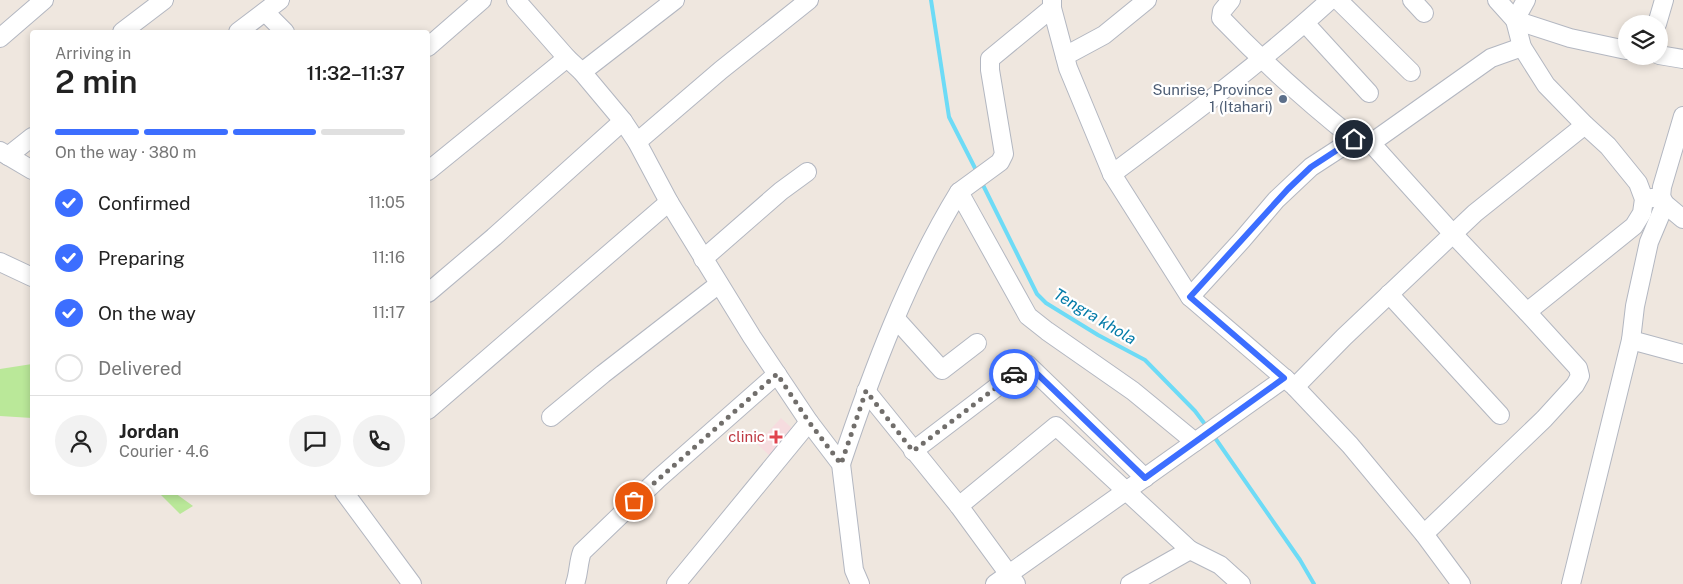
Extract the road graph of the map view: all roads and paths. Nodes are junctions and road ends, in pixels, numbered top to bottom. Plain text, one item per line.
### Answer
1 (44, 0) edge
2 (164, 0) edge
3 (280, 0) edge
4 (482, 0) edge
5 (516, 0) edge
6 (675, 0) edge
7 (809, 0) edge
8 (1147, 0) edge
9 (1231, 0) edge
10 (1330, 0) edge
11 (1338, 0) edge
12 (1412, 0) edge
13 (1497, 0) edge
14 (1526, 0) edge
15 (1664, 0) edge
16 (1052, 4) edge
17 (264, 12) junction
18 (1424, 13) dead end
19 (1660, 15) edge
20 (1515, 20) junction
21 (1305, 22) junction
22 (125, 30) edge
23 (241, 30) edge
24 (283, 30) edge
25 (0, 38) edge
26 (430, 45) edge
27 (1522, 47) junction
28 (1618, 48) edge
29 (1065, 56) junction
30 (1668, 56) edge
31 (567, 58) junction
32 (1683, 59) edge
33 (1262, 60) junction
34 (582, 72) junction
35 (1411, 72) dead end
36 (1369, 93) dead end
37 (1683, 116) edge
38 (623, 121) junction
39 (1585, 126) junction
40 (30, 138) edge
41 (1354, 139) junction
42 (637, 142) junction
43 (1371, 143) junction
44 (4, 153) edge
45 (30, 169) edge
46 (430, 170) edge
47 (807, 172) dead end
48 (1112, 174) junction
49 (964, 189) junction
50 (1657, 200) junction
51 (669, 202) junction
52 (1683, 219) edge
53 (1453, 234) junction
54 (703, 259) junction
55 (0, 262) edge
56 (30, 276) edge
57 (719, 284) junction
58 (430, 291) edge
59 (1390, 294) junction
60 (1190, 297) junction
61 (1527, 312) junction
62 (896, 319) junction
63 (1631, 340) junction
64 (977, 343) dead end
65 (1683, 354) edge
66 (777, 374) junction
67 (1290, 382) junction
68 (866, 391) junction
69 (430, 408) edge
70 (1500, 415) dead end
71 (551, 416) dead end
72 (809, 422) junction
73 (1195, 442) junction
74 (913, 451) junction
75 (841, 464) junction
76 (1145, 478) junction
77 (1125, 492) junction
78 (346, 495) edge
79 (959, 506) junction
80 (1424, 534) junction
81 (1190, 550) junction
82 (1007, 581) edge
83 (412, 584) edge
84 (575, 584) edge
85 (676, 584) edge
86 (860, 584) edge
87 (1130, 584) edge
88 (1241, 584) edge
89 (1461, 584) edge
90 (1570, 584) edge

1 - 25 street
2 - 22 street
3 - 17 street
4 - 26 street
5 - 31 street
6 - 34 street
7 - 42 street
8 - 29 street
9 - 33 street
10 - 21 street
11 - 35 street
12 - 18 street
13 - 20 street
14 - 20 street
15 - 19 street
16 - 29 street
16 - 49 street
17 - 23 street
17 - 24 street
20 - 27 street
20 - 28 street
21 - 33 street
21 - 36 street
27 - 39 street
27 - 43 street
29 - 48 street
30 - 32 street
31 - 34 street
31 - 46 street
33 - 41 street
33 - 48 street
34 - 38 street
37 - 50 street
38 - 42 street
38 - 58 street
39 - 50 street
39 - 53 street
40 - 44 street
41 - 43 street
41 - 60 street
42 - 51 street
43 - 53 street
44 - 45 street
47 - 54 street
48 - 60 street
49 - 62 street
49 - 73 street
50 - 52 street
50 - 61 street
50 - 63 street
51 - 54 street
51 - 69 street
53 - 59 street
53 - 61 street
54 - 57 street
55 - 56 street
57 - 66 street
57 - 71 street
59 - 67 street
59 - 70 street
60 - 67 street
61 - 80 street
62 - 64 street
62 - 68 street
63 - 65 street
63 - 90 street
66 - 72 street
66 - 84 street
67 - 73 street
67 - 80 street
68 - 74 street
68 - 75 street
72 - 75 street
72 - 85 street
73 - 76 street
74 - 76 street
74 - 79 street
75 - 86 street
76 - 77 street
77 - 79 street
77 - 81 street
77 - 82 street
78 - 83 street
79 - 82 street
80 - 89 street
81 - 87 street
81 - 88 street

